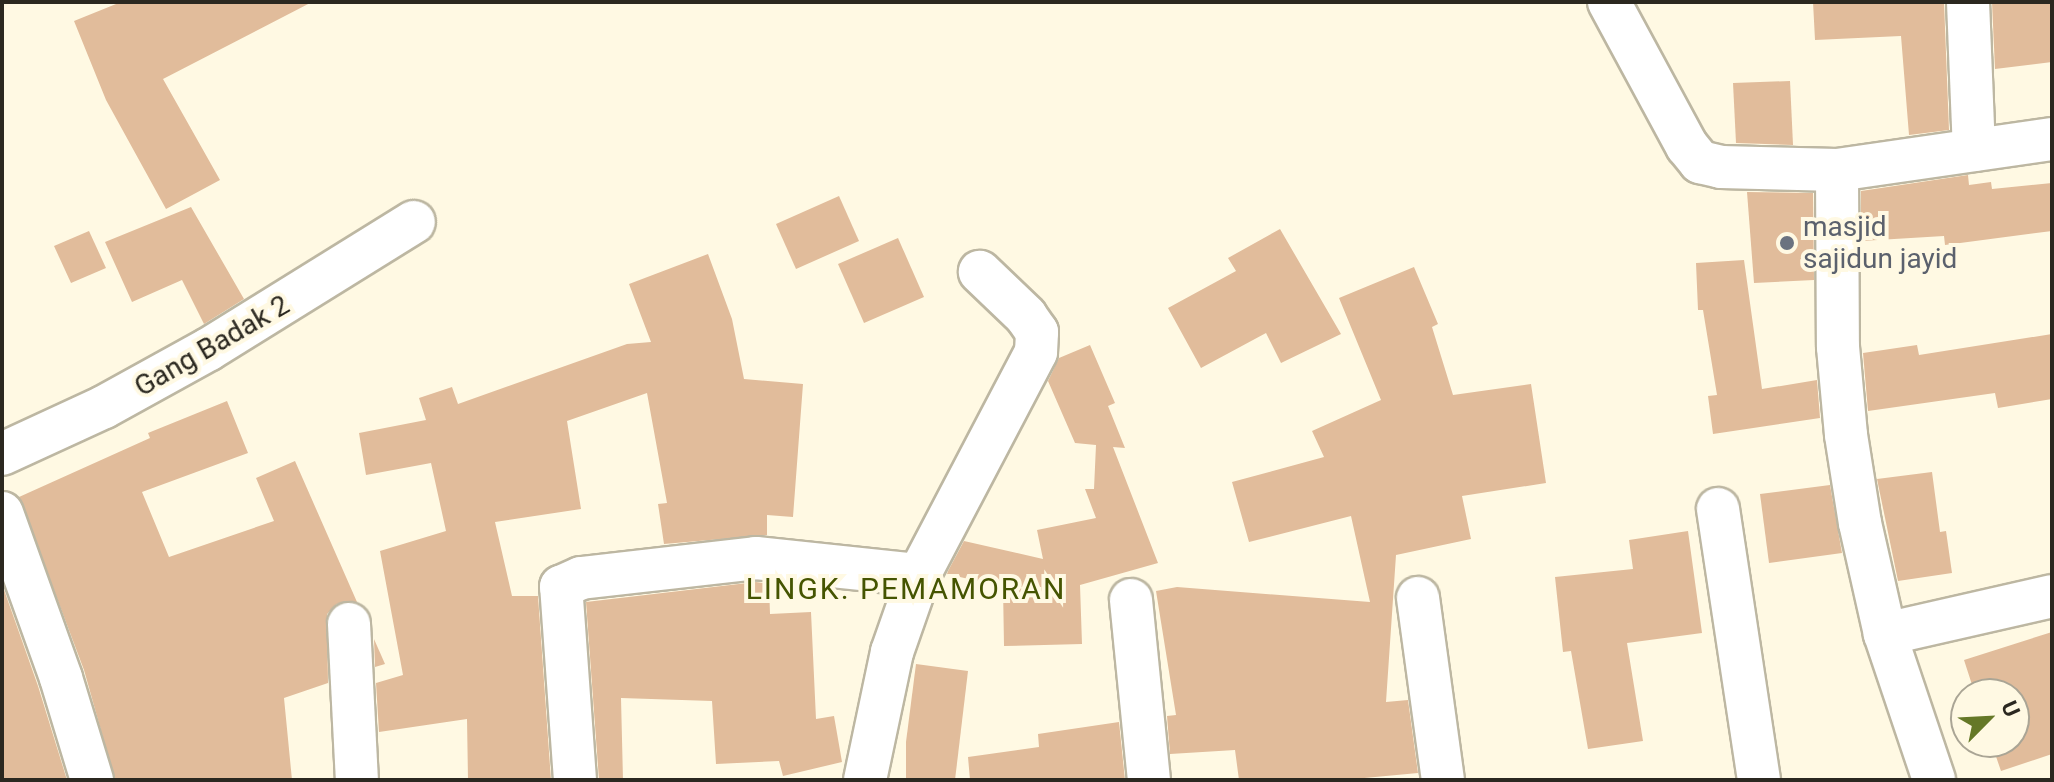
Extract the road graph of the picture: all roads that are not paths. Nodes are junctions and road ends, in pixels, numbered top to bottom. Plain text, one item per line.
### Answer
1 (1609, 2) edge
2 (1968, 2) edge
3 (2052, 139) edge
4 (1974, 150) junction
5 (1837, 170) junction
6 (414, 222) dead end
7 (980, 272) dead end
8 (2, 454) edge
9 (1718, 509) dead end
10 (2, 513) edge
11 (919, 575) junction
12 (2052, 596) edge
13 (1418, 598) dead end
14 (1131, 600) dead end
15 (349, 624) dead end
16 (1885, 634) junction
17 (1930, 779) edge
18 (92, 780) edge
19 (357, 780) edge
20 (575, 780) edge
21 (865, 780) edge
22 (1149, 780) edge
23 (1443, 780) edge
24 (1759, 780) edge

1 - 5 street
2 - 4 street
3 - 4 street
4 - 5 street
5 - 16 street
6 - 8 street, Gang Badak 2
7 - 11 street
9 - 24 street
10 - 18 street
11 - 20 street
11 - 21 street
12 - 16 street
13 - 23 street
14 - 22 street
15 - 19 street
16 - 17 street

